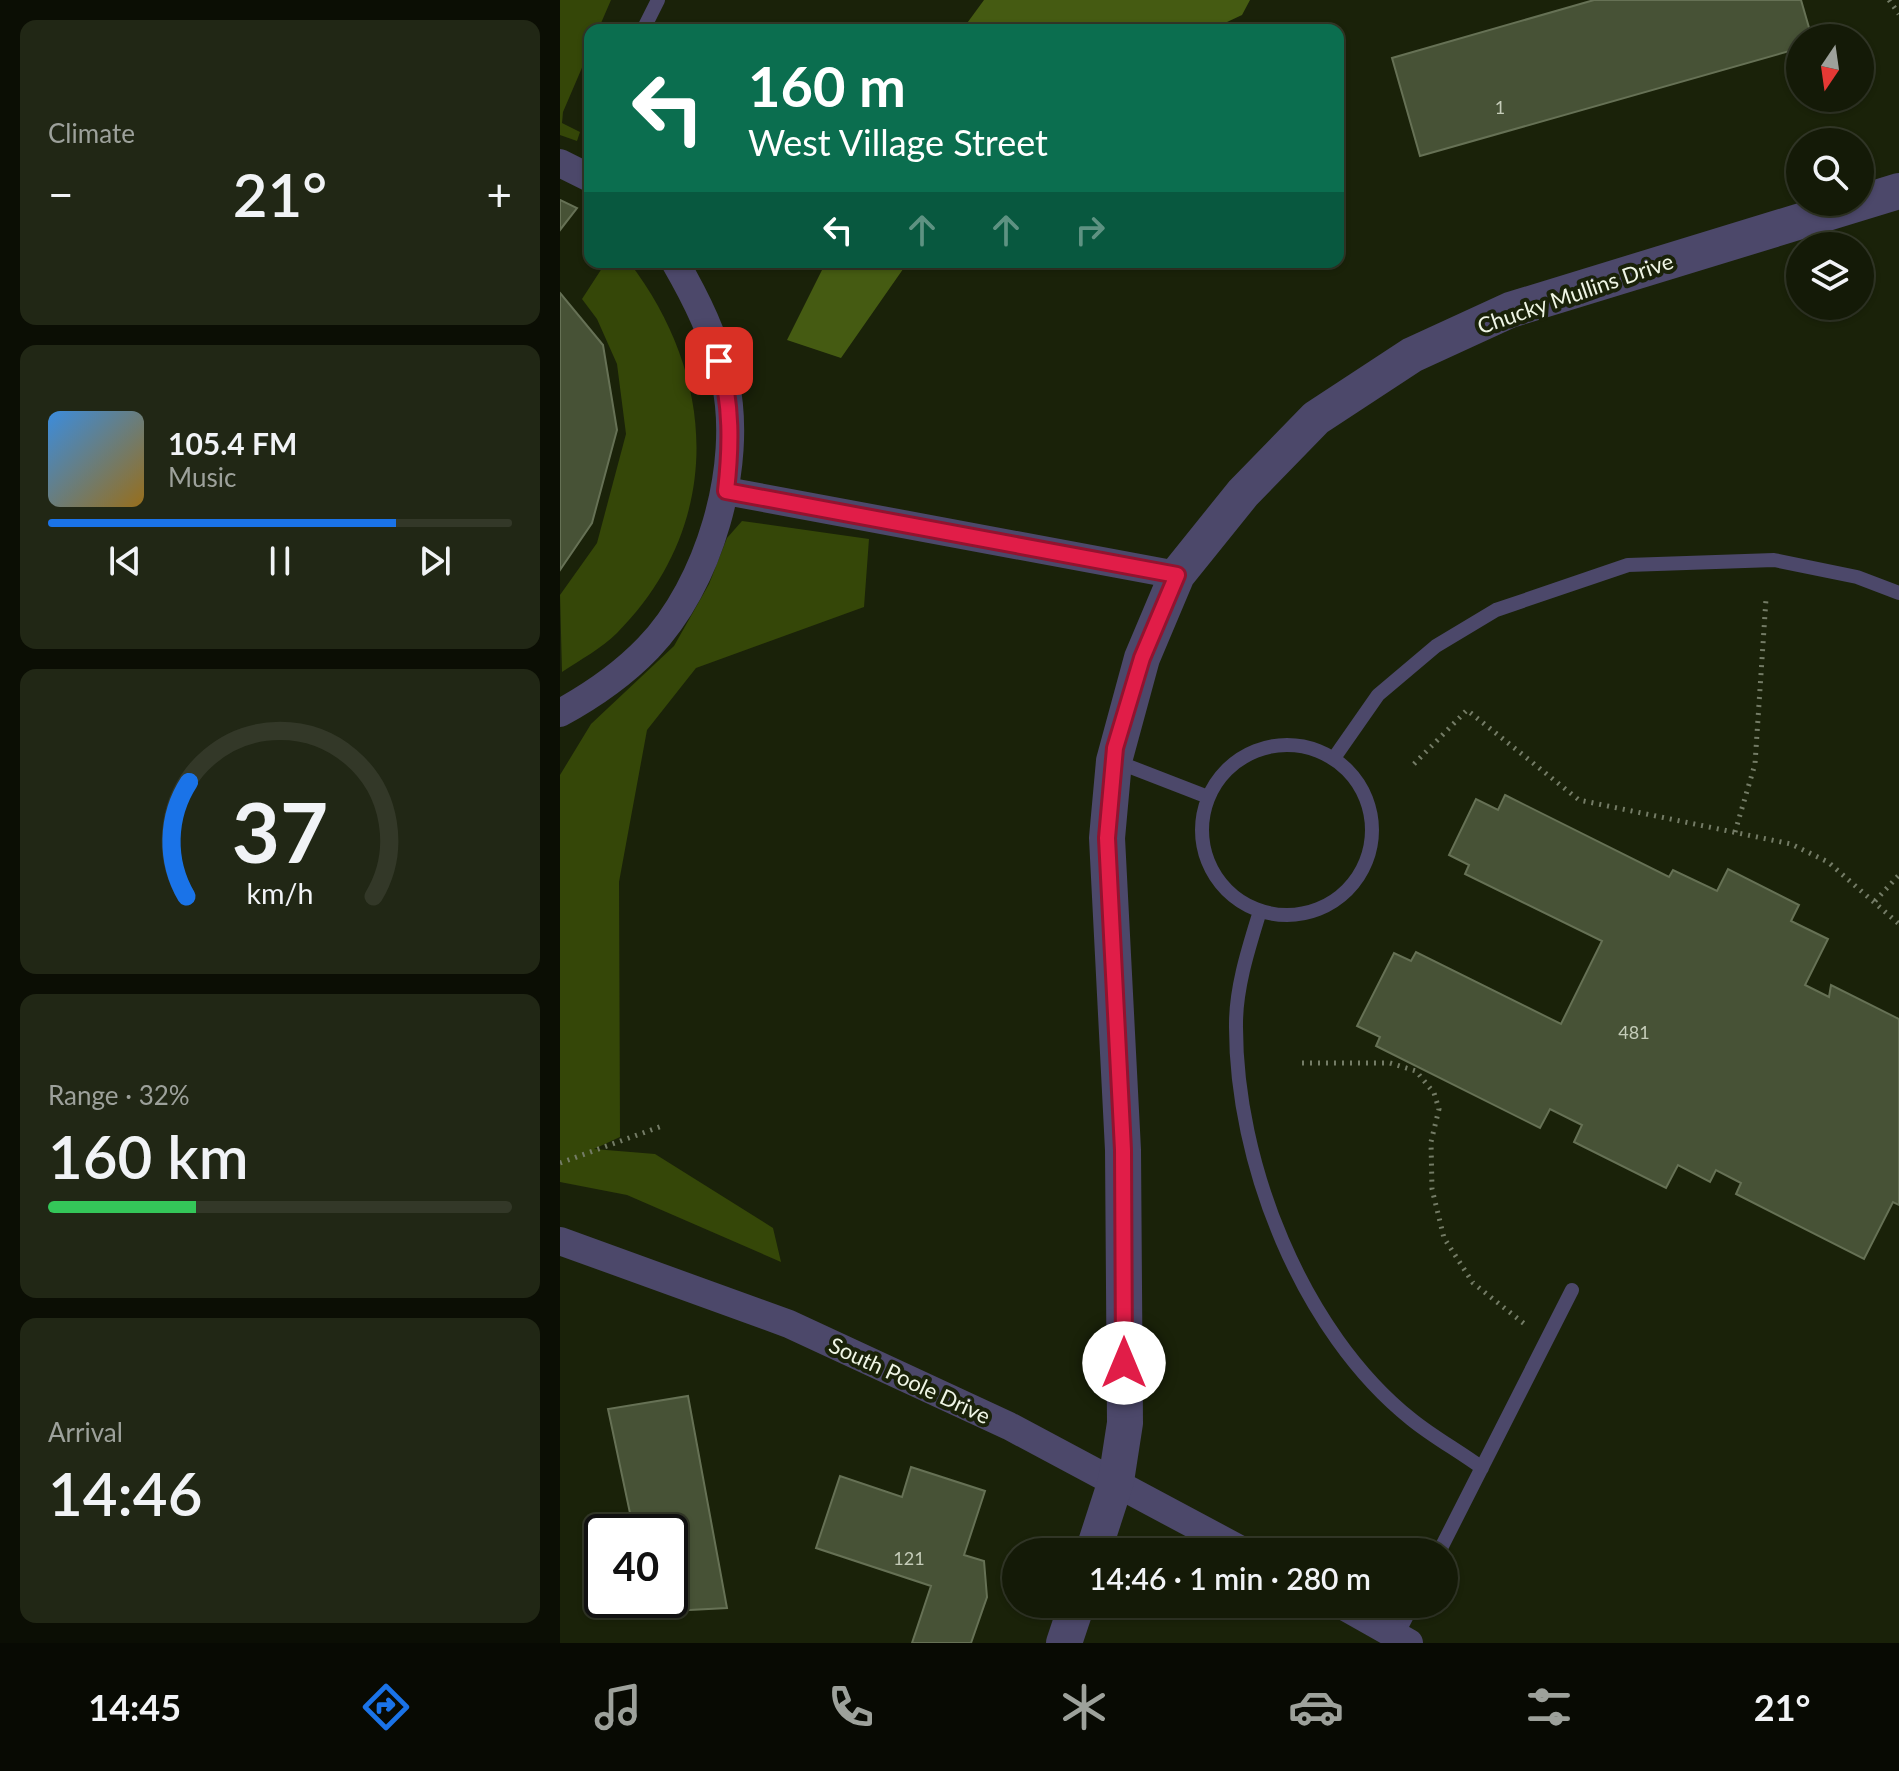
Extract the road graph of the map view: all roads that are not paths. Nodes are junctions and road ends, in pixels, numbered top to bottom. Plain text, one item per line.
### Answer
1 (658, 0) edge
2 (646, 24) edge
3 (1899, 191) edge
4 (678, 268) edge
5 (726, 491) junction
6 (1177, 575) junction
7 (1899, 593) edge
8 (560, 713) edge
9 (1334, 758) junction
10 (1114, 761) junction
11 (1208, 797) junction
12 (1260, 911) junction
13 (560, 1241) edge
14 (1572, 1290) dead end
15 (1482, 1468) junction
16 (1116, 1481) junction
17 (1098, 1538) edge
18 (1220, 1538) edge
19 (1446, 1538) edge
20 (1072, 1618) edge
21 (1365, 1618) edge
22 (1409, 1618) edge
23 (1403, 1639) edge
24 (1064, 1643) edge

1 - 2 lane
3 - 6 street, Chucky Mullins Drive
4 - 5 street
5 - 6 street
5 - 8 street
6 - 10 street, Chucky Mullins Drive
7 - 9 lane
9 - 11 lane
9 - 12 lane
10 - 11 lane
10 - 16 street, Chucky Mullins Drive
11 - 12 lane
12 - 15 lane
13 - 16 street, South Poole Drive
14 - 15 lane
15 - 19 lane
16 - 17 street, Chucky Mullins Drive
16 - 18 street, South Poole Drive
20 - 24 street
21 - 23 street
22 - 23 lane

